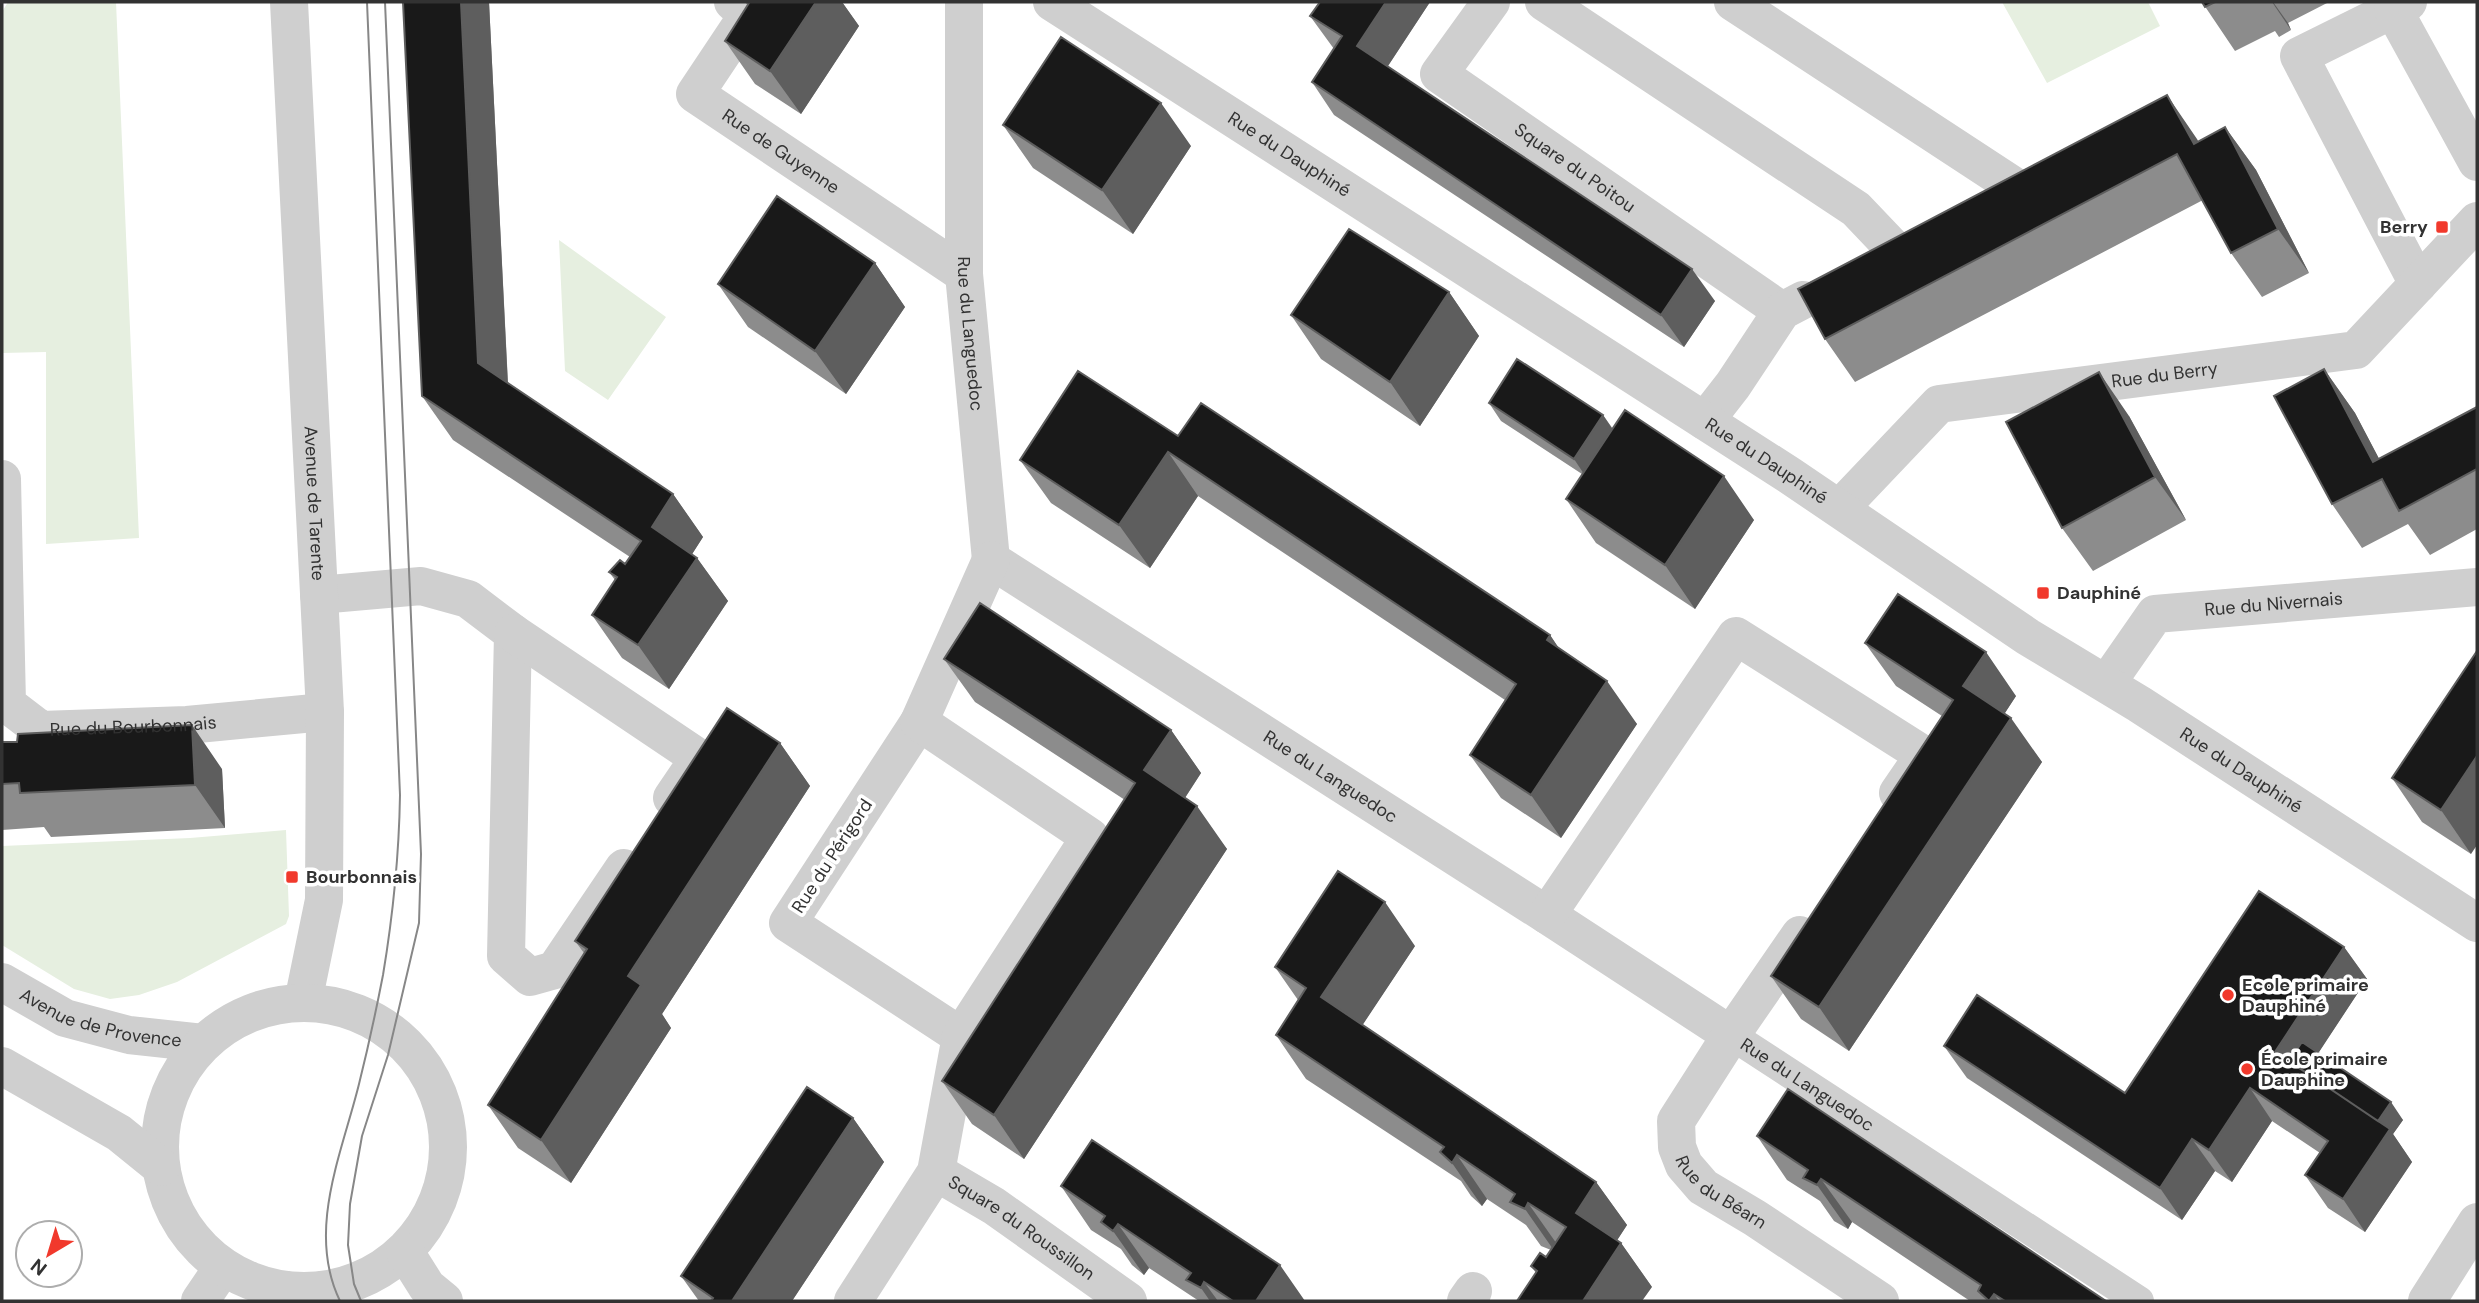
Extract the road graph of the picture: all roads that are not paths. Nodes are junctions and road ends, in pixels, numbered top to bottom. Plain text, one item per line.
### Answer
1 (289, 2) edge
2 (733, 2) edge
3 (964, 2) edge
4 (1052, 2) edge
5 (1491, 2) edge
6 (1545, 2) edge
7 (1733, 2) edge
8 (2401, 5) edge
9 (2477, 162) edge
10 (2054, 173) edge
11 (2020, 190) junction
12 (1983, 209) edge
13 (2477, 221) edge
14 (1863, 270) edge
15 (964, 274) junction
16 (2418, 284) junction
17 (1828, 287) edge
18 (1782, 311) junction
19 (1705, 421) junction
20 (2, 479) edge
21 (1840, 508) junction
22 (992, 560) junction
23 (2477, 587) edge
24 (319, 595) junction
25 (513, 633) junction
26 (2107, 683) junction
27 (325, 712) junction
28 (919, 722) junction
29 (1878, 822) edge
30 (1817, 911) edge
31 (1547, 915) junction
32 (2477, 923) edge
33 (314, 952) junction
34 (2, 982) edge
35 (303, 1002) junction
36 (350, 1009) junction
37 (1731, 1035) junction
38 (961, 1036) junction
39 (203, 1043) junction
40 (2, 1066) edge
41 (161, 1167) junction
42 (936, 1172) junction
43 (2477, 1222) edge
44 (405, 1252) junction
45 (223, 1267) junction
46 (200, 1301) edge
47 (444, 1301) edge
48 (853, 1301) edge
49 (1128, 1301) edge
50 (1880, 1301) edge
51 (2140, 1301) edge
52 (2427, 1301) edge

1 - 24 street, Avenue de Tarente
2 - 15 street, Rue de Guyenne
3 - 15 street, Rue du Languedoc
4 - 19 street, Rue du Dauphiné
5 - 18 street, Square du Poitou
6 - 14 street
7 - 11 street
8 - 9 street
8 - 16 street
10 - 11 street
11 - 12 street
13 - 16 street, Rue du Berry
15 - 22 street, Rue du Languedoc
16 - 21 street, Rue du Berry
17 - 18 street
18 - 19 street
19 - 21 street, Rue du Dauphiné
20 - 27 street, Rue du Bourbonnais
21 - 26 street, Rue du Dauphiné
22 - 28 street, Rue du Périgord
22 - 31 street, Rue du Languedoc
23 - 26 street, Rue du Nivernais
24 - 25 street
24 - 27 street, Avenue de Tarente
25 - 25 street
26 - 32 street, Rue du Dauphiné
27 - 33 street, Avenue de Tarente
28 - 38 street
28 - 38 street, Rue du Périgord
29 - 31 street
30 - 37 street, Rue du Béarn
31 - 37 street, Rue du Languedoc
33 - 35 street, Avenue de Tarente
33 - 36 street
34 - 39 street, Avenue de Provence
35 - 36 street
35 - 39 street
36 - 44 street
37 - 50 street, Rue du Béarn
37 - 51 street, Rue du Languedoc
38 - 42 street
39 - 41 street
40 - 41 street
41 - 45 street
42 - 48 street, Square du Roussillon
42 - 49 street, Square du Roussillon
43 - 52 street
44 - 45 street
44 - 47 street
45 - 46 street

